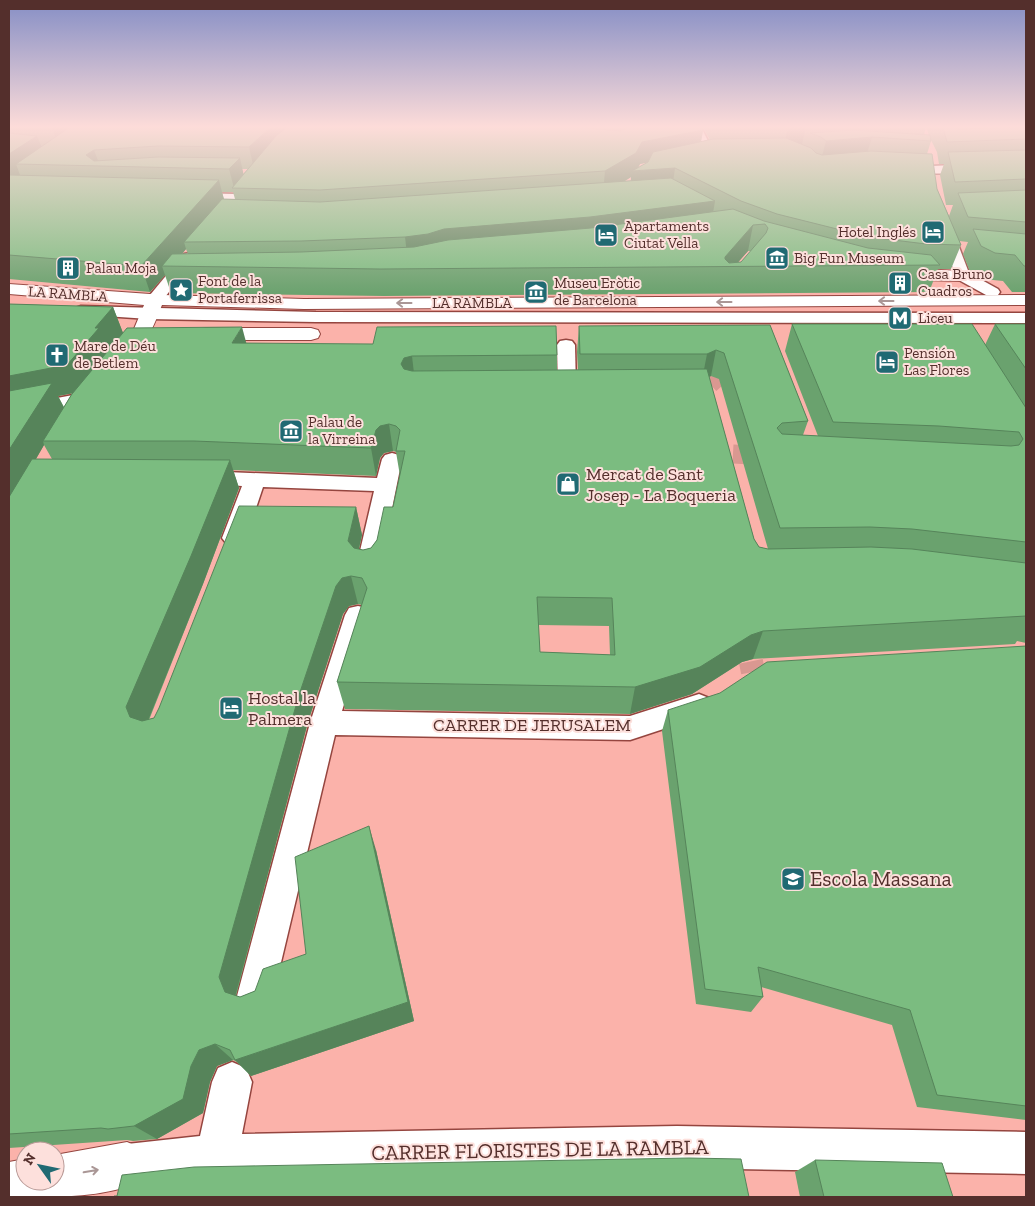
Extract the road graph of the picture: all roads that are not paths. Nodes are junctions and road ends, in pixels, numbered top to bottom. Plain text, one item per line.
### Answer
1 (179, 197) edge
2 (228, 211) edge
3 (938, 211) edge
4 (199, 246) edge
5 (952, 247) junction
6 (972, 249) edge
7 (880, 270) edge
8 (174, 274) junction
9 (193, 274) edge
10 (926, 276) junction
11 (962, 276) junction
12 (9, 289) edge
13 (992, 292) edge
14 (1026, 300) edge
15 (68, 310) edge
16 (151, 310) junction
17 (956, 311) junction
18 (1026, 318) edge
19 (311, 334) dead end
20 (566, 344) dead end
21 (100, 383) junction
22 (548, 390) edge
23 (567, 390) junction
24 (586, 390) edge
25 (9, 413) edge
26 (73, 418) edge
27 (392, 459) edge
28 (185, 478) edge
29 (255, 480) junction
30 (387, 484) junction
31 (227, 557) edge
32 (368, 568) edge
33 (358, 615) edge
34 (724, 691) edge
35 (324, 723) junction
36 (254, 996) edge
37 (232, 1082) edge
38 (1026, 1152) edge
39 (217, 1155) junction
40 (127, 1165) joint
41 (65, 1176) edge

1 - 2 street
3 - 5 street
4 - 8 street
5 - 6 street
5 - 11 street
7 - 10 street
8 - 9 street
8 - 16 street
10 - 11 street
10 - 17 street
11 - 13 street
12 - 16 street, LA RAMBLA
14 - 17 street, LA RAMBLA
15 - 16 street, LA RAMBLA
17 -> 16 street, LA RAMBLA
16 - 17 street, LA RAMBLA
16 - 19 street, LA RAMBLA
16 - 21 street
17 - 18 street, LA RAMBLA
20 - 23 street
21 - 25 street
21 - 26 street
22 - 23 street
23 - 24 street
27 - 30 street
28 - 29 street
29 - 30 street
29 - 31 street
30 - 32 street
33 - 35 street
34 - 35 street, CARRER DE JERUSALEM
35 - 36 street
37 - 39 street
38 - 39 street, CARRER FLORISTES DE LA RAMBLA
39 - 40 street, CARRER FLORISTES DE LA RAMBLA
41 -> 40 street, CARRER FLORISTES DE LA RAMBLA

